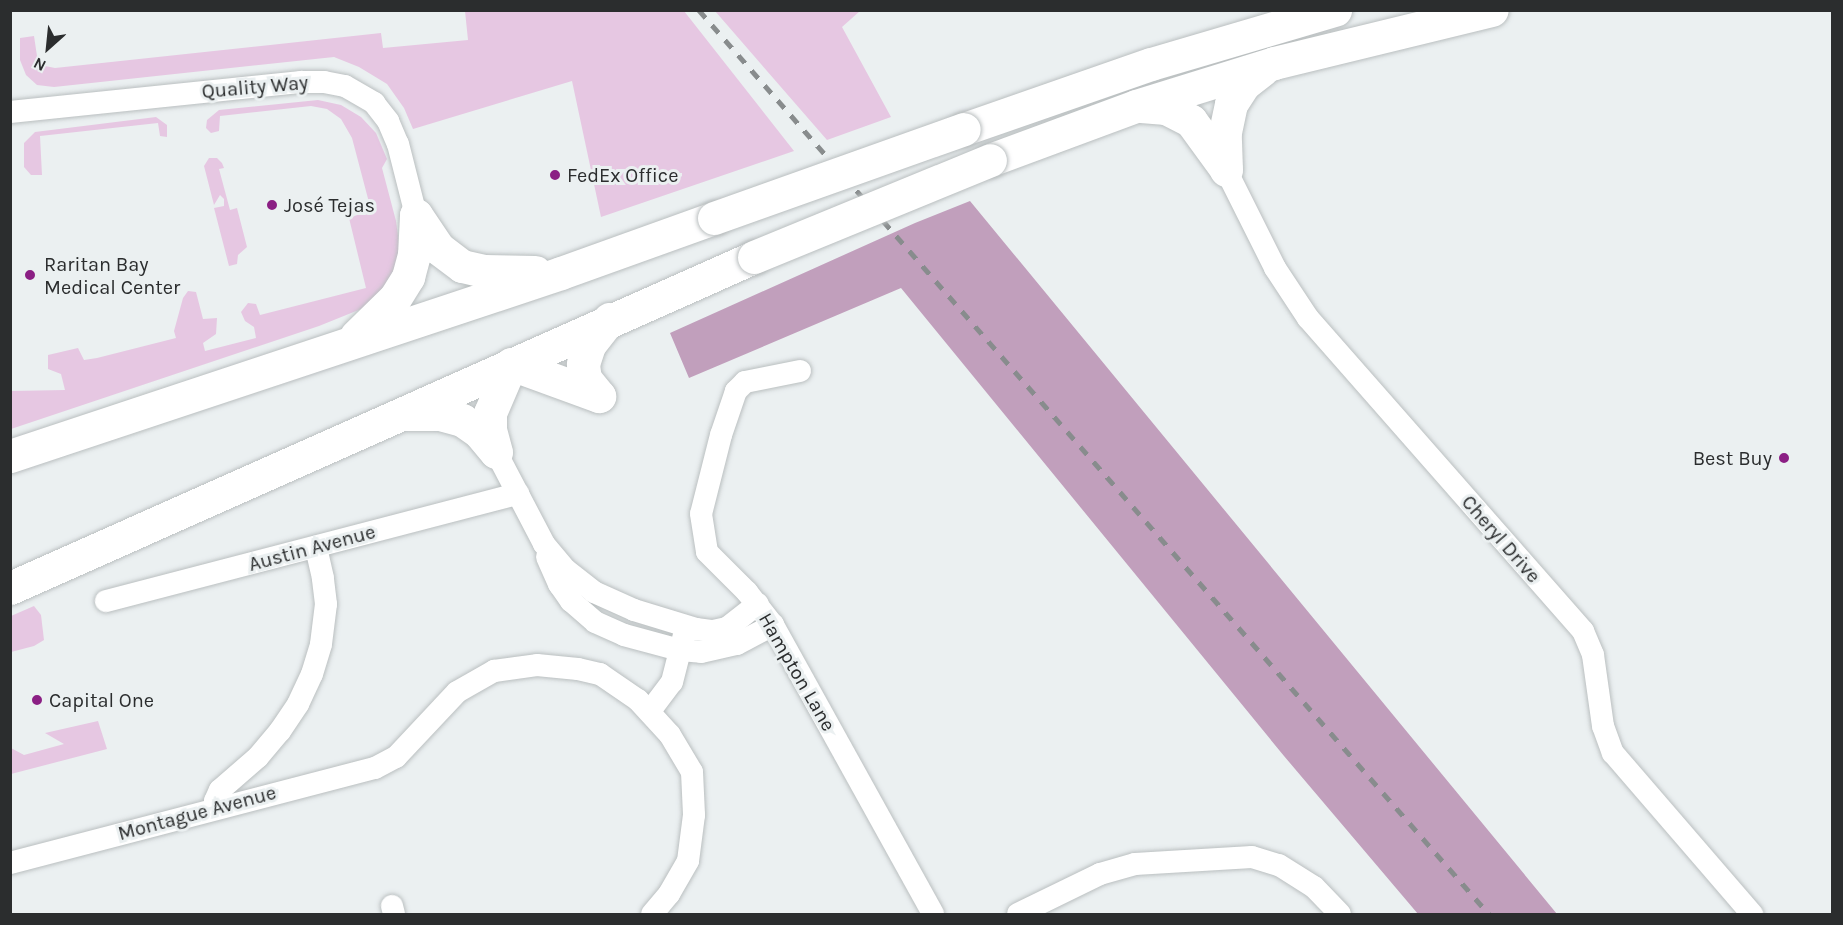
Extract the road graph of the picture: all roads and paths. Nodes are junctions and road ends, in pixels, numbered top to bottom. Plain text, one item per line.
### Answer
1 (1335, 10) edge
2 (1492, 10) edge
3 (1274, 63) junction
4 (1136, 106) junction
5 (10, 112) edge
6 (1226, 170) junction
7 (416, 215) junction
8 (561, 273) junction
9 (609, 320) junction
10 (349, 344) junction
11 (511, 364) junction
12 (800, 371) dead end
13 (397, 414) junction
14 (496, 452) junction
15 (10, 456) edge
16 (518, 494) junction
17 (544, 544) junction
18 (316, 547) junction
19 (10, 588) edge
20 (106, 601) dead end
21 (616, 603) junction
22 (758, 604) junction
23 (773, 625) junction
24 (686, 626) junction
25 (606, 628) junction
26 (680, 650) junction
27 (650, 711) junction
28 (215, 807) junction
29 (10, 862) edge
30 (652, 915) edge
31 (933, 915) edge
32 (1018, 915) edge
33 (1340, 915) edge
34 (1752, 915) edge

1 - 8 highway, bridge
2 - 3 highway
3 - 4 highway
3 - 6 highway
4 - 6 highway
4 - 9 highway, bridge
5 - 7 street, Quality Way
6 - 34 street, Cheryl Drive
7 - 8 highway
7 - 10 highway
8 - 10 highway
9 - 11 highway
9 - 11 highway
10 - 15 highway
11 - 13 highway
11 - 14 highway
12 - 22 street, Hampton Lane
13 - 14 highway
13 - 19 highway
14 - 16 street
16 - 17 street
16 - 18 street, Austin Avenue
17 - 21 street
17 - 25 street
18 - 20 street, Austin Avenue
18 - 28 street
21 - 24 street
21 - 25 street
22 - 23 street, Hampton Lane
22 - 24 street
23 - 26 street
23 - 31 street, Hampton Lane
24 - 26 street
25 - 26 street
26 - 27 street
27 - 28 street, Montague Avenue
27 - 30 street
28 - 29 street, Montague Avenue
32 - 33 street

